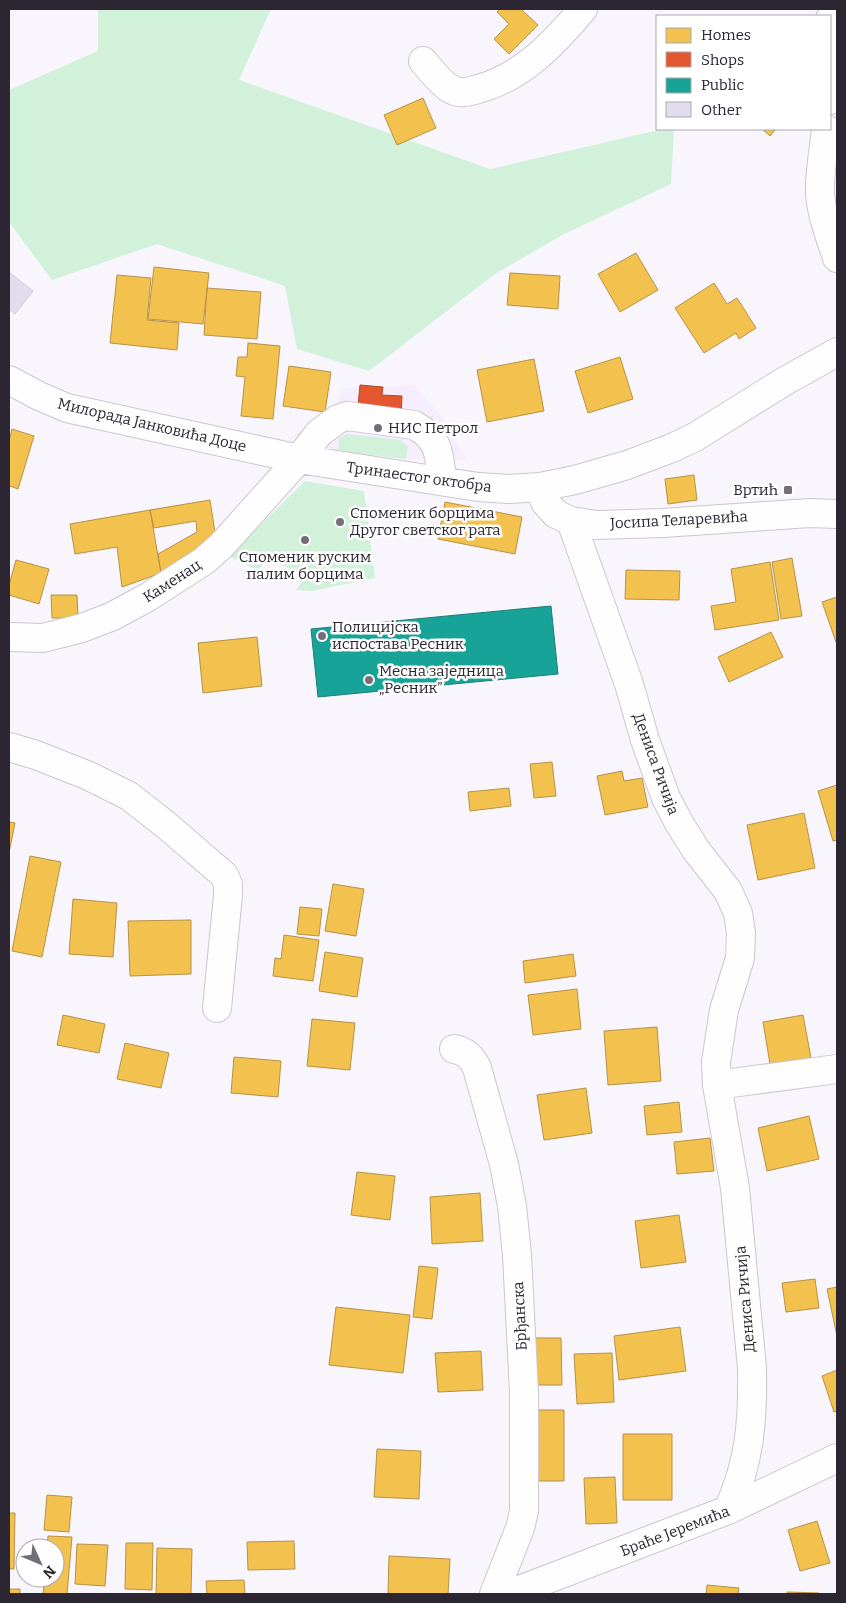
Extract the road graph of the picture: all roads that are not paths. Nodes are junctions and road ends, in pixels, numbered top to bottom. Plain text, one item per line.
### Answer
1 (583, 9) edge
2 (423, 61) dead end
3 (826, 130) edge
4 (837, 258) edge
5 (837, 352) edge
6 (9, 380) edge
7 (299, 459) junction
8 (442, 480) junction
9 (540, 487) junction
10 (837, 514) edge
11 (572, 522) junction
12 (9, 637) edge
13 (9, 747) edge
14 (217, 1008) dead end
15 (454, 1049) dead end
16 (837, 1069) edge
17 (717, 1085) junction
18 (837, 1458) edge
19 (728, 1510) junction
20 (494, 1594) edge
21 (508, 1594) edge

1 - 2 street
3 - 4 street
5 - 9 street, Тринаестог октобра
6 - 7 street, Милорада Јанковића Доце
7 - 8 street, Тринаестог октобра
7 - 8 street, Каменац
7 - 12 street, Каменац
8 - 9 street, Тринаестог октобра
9 - 11 street, Јосипа Теларевића
10 - 11 street, Јосипа Теларевића
11 - 17 street, Дениса Ричија
13 - 14 street
15 - 20 street, Брђанска
16 - 17 street
17 - 19 street, Дениса Ричија
18 - 19 street, Браће Јеремића
19 - 21 street, Браће Јеремића

